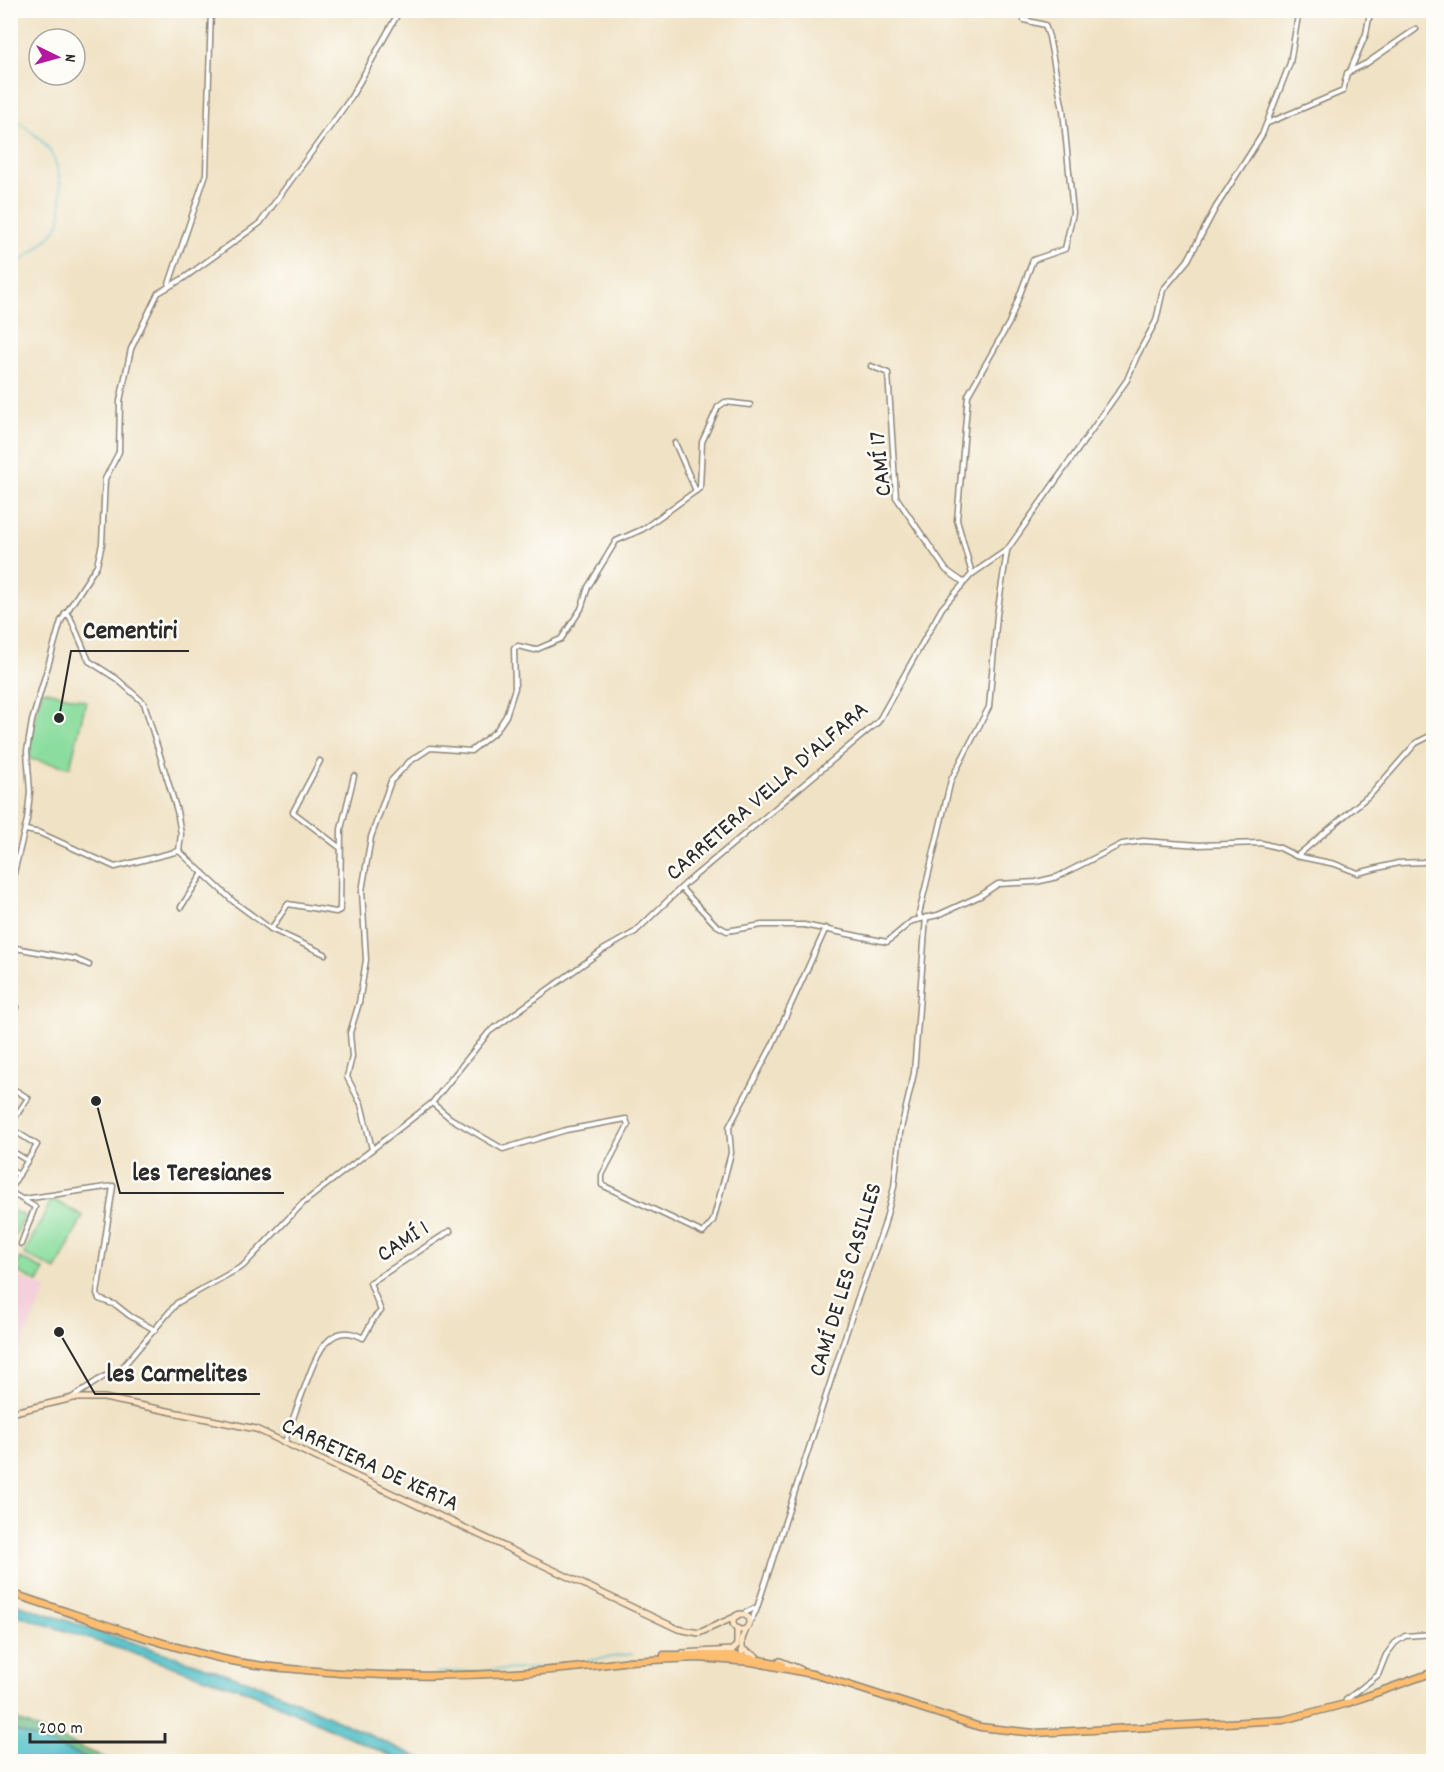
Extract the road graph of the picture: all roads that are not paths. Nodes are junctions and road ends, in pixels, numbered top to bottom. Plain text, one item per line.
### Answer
1 (211, 10) edge
2 (400, 10) edge
3 (1023, 10) edge
4 (1299, 10) edge
5 (1369, 18) dead end
6 (1416, 29) dead end
7 (1350, 72) junction
8 (1267, 123) junction
9 (168, 287) junction
10 (871, 366) dead end
11 (750, 405) dead end
12 (675, 443) dead end
13 (696, 491) junction
14 (1007, 550) junction
15 (972, 574) junction
16 (963, 582) junction
17 (65, 613) junction
18 (1434, 734) edge
19 (320, 761) dead end
20 (354, 776) dead end
21 (26, 830) junction
22 (339, 847) junction
23 (179, 851) junction
24 (1296, 856) junction
25 (1434, 859) edge
26 (203, 873) junction
27 (681, 888) junction
28 (10, 890) edge
29 (181, 907) dead end
30 (924, 918) junction
31 (826, 928) junction
32 (271, 929) junction
33 (10, 947) edge
34 (325, 954) dead end
35 (89, 965) dead end
36 (10, 1001) edge
37 (17, 1006) dead end
38 (10, 1087) edge
39 (432, 1103) junction
40 (10, 1108) edge
41 (18, 1113) junction
42 (10, 1127) edge
43 (372, 1149) junction
44 (10, 1150) edge
45 (28, 1161) junction
46 (10, 1170) edge
47 (19, 1175) junction
48 (10, 1190) edge
49 (24, 1199) junction
50 (450, 1231) dead end
51 (21, 1244) dead end
52 (155, 1330) junction
53 (73, 1398) junction
54 (10, 1413) edge
55 (285, 1442) junction
56 (10, 1593) edge
57 (758, 1606) junction
58 (740, 1615) junction
59 (720, 1625) junction
60 (748, 1625) junction
61 (736, 1627) junction
62 (1434, 1634) edge
63 (739, 1650) junction
64 (696, 1658) junction
65 (628, 1661) junction
66 (773, 1666) junction
67 (1434, 1672) edge
68 (817, 1675) junction
69 (1346, 1704) junction

1 - 9 street
2 - 9 street
3 - 15 street
4 - 8 street, CARRETERA VELLA D'ALFARA
5 - 7 street
6 - 7 street
7 - 8 street
8 - 14 street, CARRETERA VELLA D'ALFARA
9 - 17 street
10 - 16 street, CAMÍ 17
11 - 13 street
12 - 13 street
13 - 43 street
14 - 15 street, CARRETERA VELLA D'ALFARA
14 - 30 street, CAMÍ DE LES CASILLES
15 - 16 street, CARRETERA VELLA D'ALFARA
16 - 27 street, CARRETERA VELLA D'ALFARA
17 - 21 street
17 - 23 street
18 - 24 street
19 - 22 street
20 - 22 street
21 - 23 street
21 - 28 street
22 - 32 street
23 - 26 street
24 - 25 street
24 - 30 street
26 - 29 street
26 - 32 street
27 - 31 street
27 - 39 street, CARRETERA VELLA D'ALFARA
30 - 31 street
30 - 57 street, CAMÍ DE LES CASILLES
31 - 39 street
32 - 34 street
33 - 35 street
36 - 37 street
38 - 41 street
39 - 43 street, CARRETERA VELLA D'ALFARA
40 - 41 street
41 - 42 street
42 - 45 street
43 - 52 street, CARRETERA VELLA D'ALFARA
44 - 45 street
45 - 47 street
46 - 47 street
47 - 48 street
48 - 49 street
49 - 51 street
49 - 52 street
50 - 55 street, CAMÍ 1
52 - 53 street, CARRETERA VELLA D'ALFARA
53 - 54 main road, CARRETERA DE XERTA
53 - 55 main road, CARRETERA DE XERTA
55 - 59 main road, CARRETERA DE XERTA
56 - 65 main road
57 - 58 street
57 - 60 street, CAMÍ DE LES CASILLES
58 - 59 main road
58 - 60 main road
58 - 61 main road
59 - 61 main road
60 - 61 main road
60 - 63 main road
61 - 63 main road
62 - 69 street
63 - 64 main road
63 - 65 main road
63 - 66 main road
63 - 68 main road
64 - 65 main road
64 - 66 main road
66 - 68 main road
67 - 69 main road
68 - 69 main road

